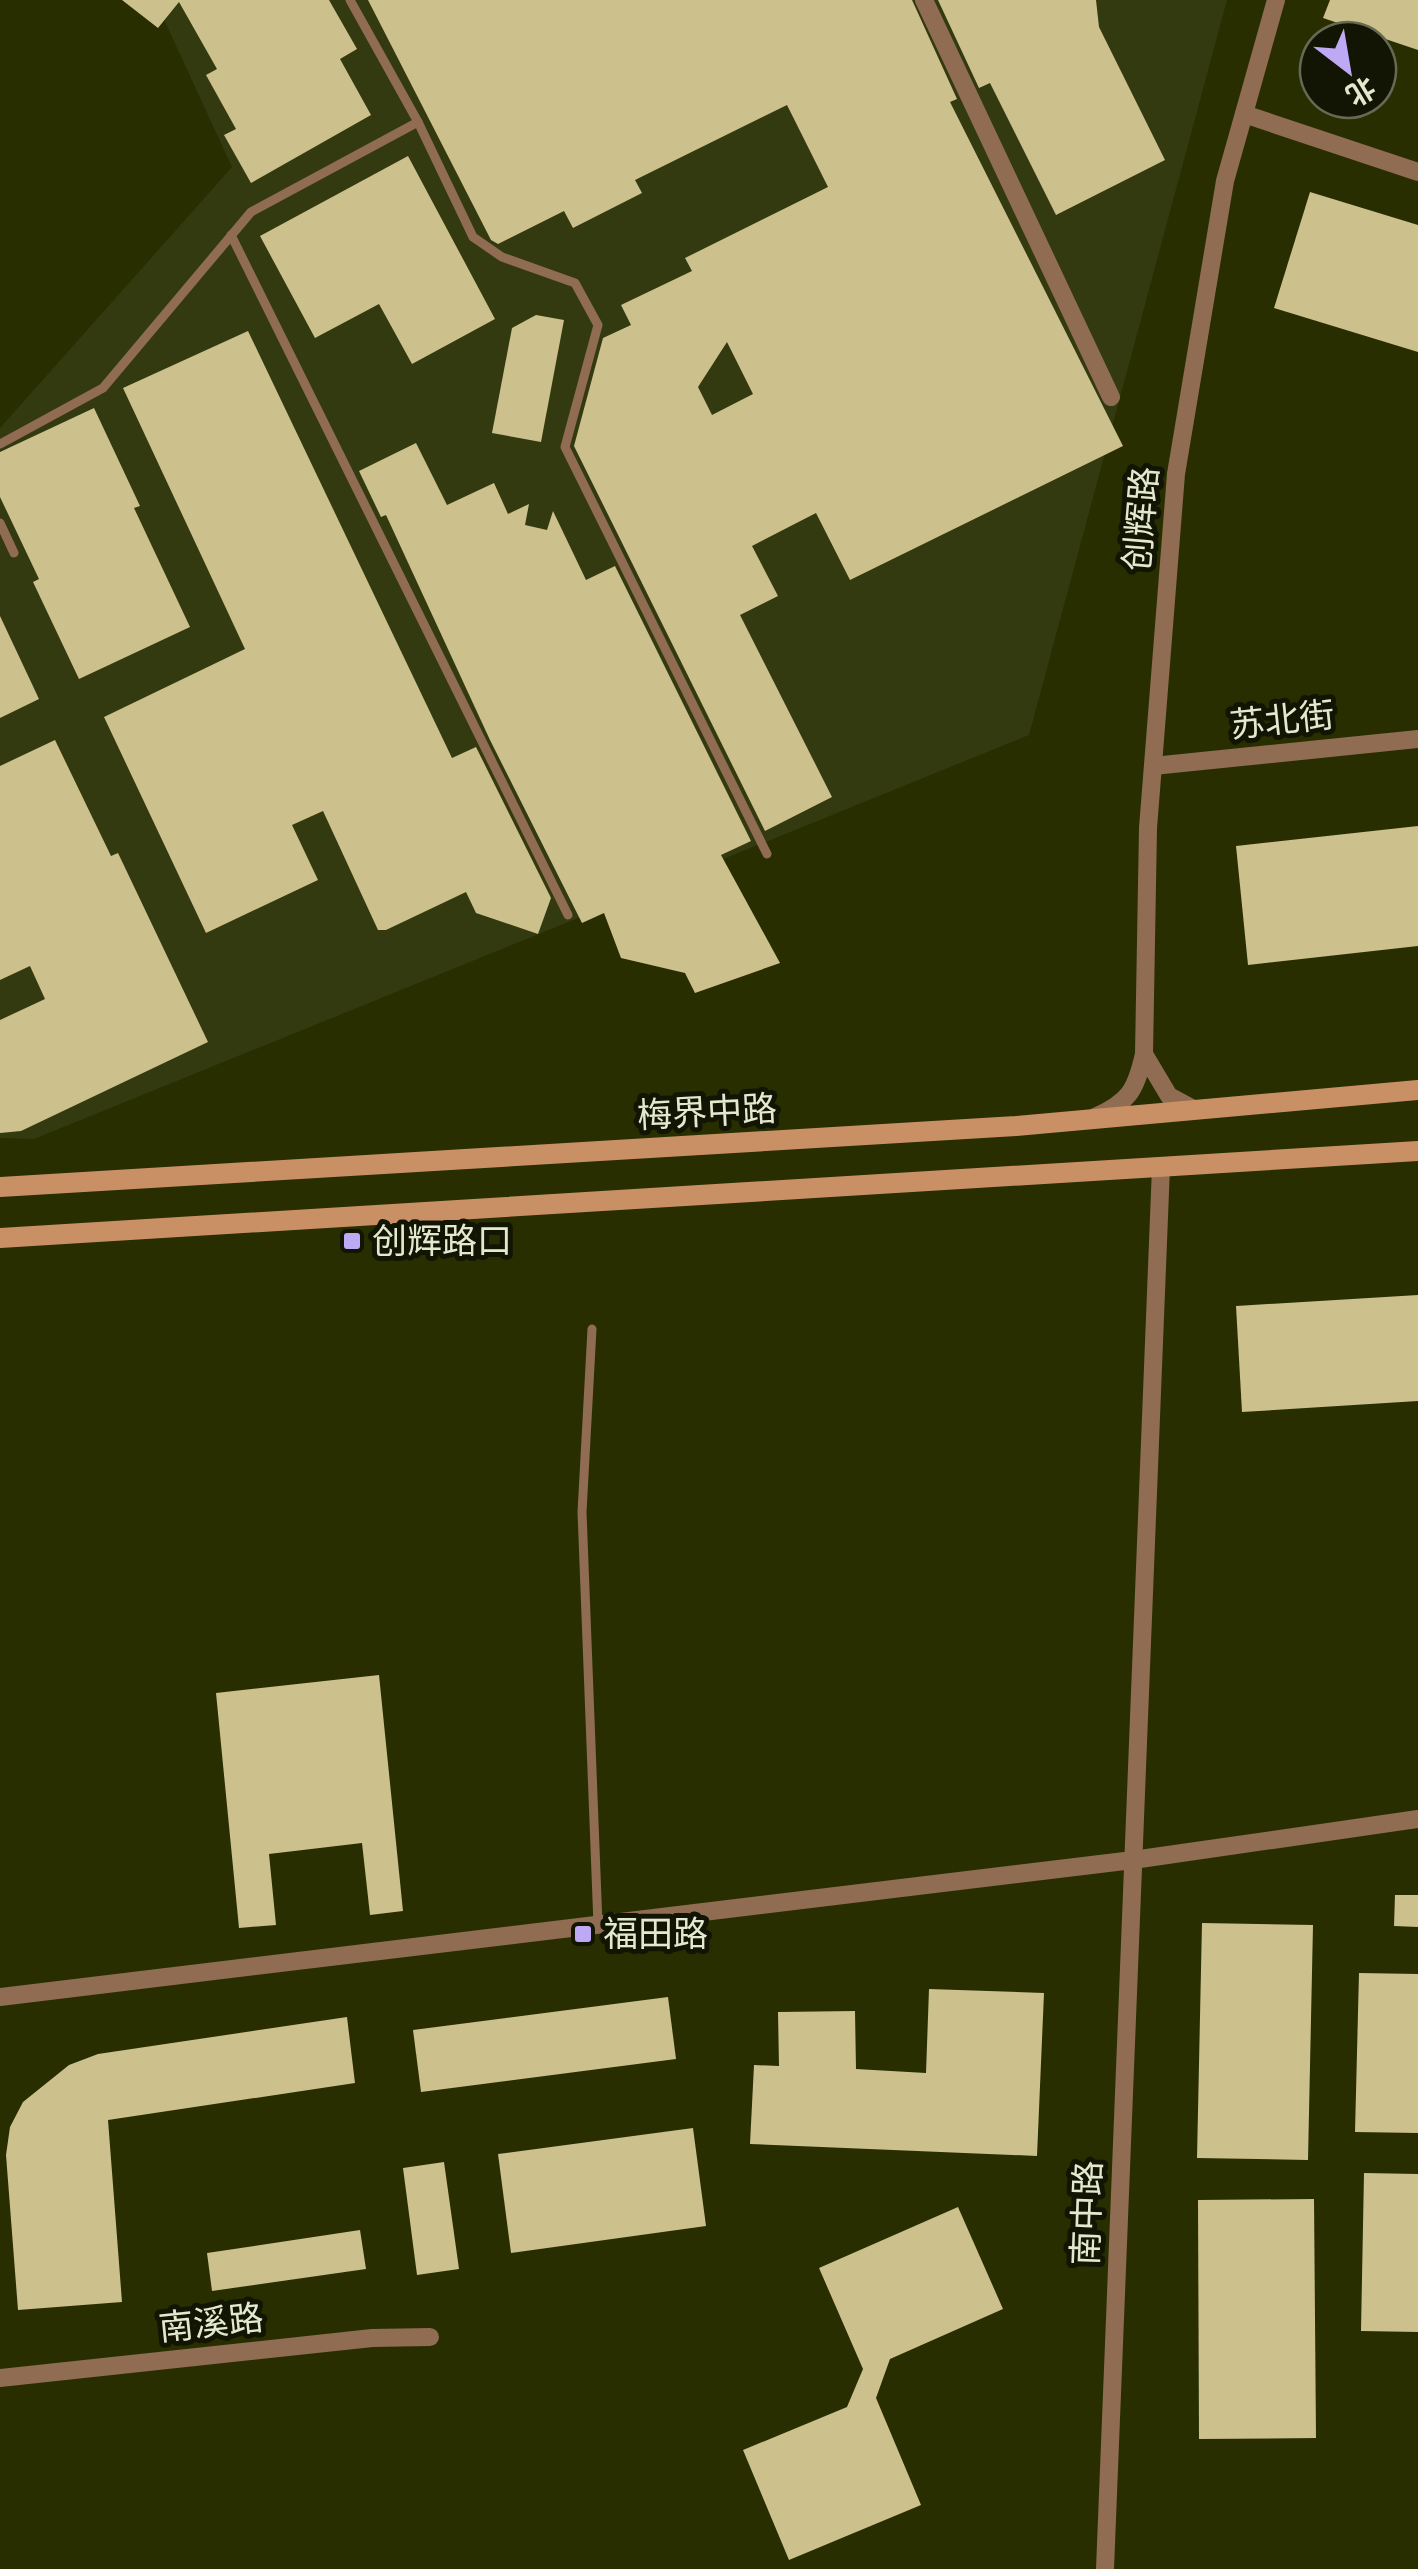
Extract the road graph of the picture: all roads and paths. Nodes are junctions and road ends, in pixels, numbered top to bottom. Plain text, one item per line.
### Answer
1 (350, 0) edge
2 (924, 0) edge
3 (1276, 0) edge
4 (1244, 114) junction
5 (418, 122) junction
6 (1418, 172) edge
7 (231, 236) junction
8 (1111, 397) dead end
9 (0, 444) edge
10 (0, 523) edge
11 (14, 553) dead end
12 (1418, 739) edge
13 (1153, 766) junction
14 (766, 854) dead end
15 (568, 915) dead end
16 (1144, 1054) junction
17 (1418, 1090) edge
18 (1194, 1110) junction
19 (1090, 1120) junction
20 (1418, 1151) edge
21 (1162, 1167) junction
22 (0, 1188) edge
23 (0, 1238) edge
24 (592, 1329) dead end
25 (1418, 1819) edge
26 (1133, 1860) junction
27 (598, 1925) junction
28 (0, 1996) edge
29 (430, 2338) dead end
30 (0, 2378) edge
31 (1104, 2569) edge

1 - 5 lane
2 - 8 street
3 - 4 street, 创辉路
4 - 6 street
4 - 13 street, 创辉路
5 - 7 lane
5 - 14 lane
7 - 9 lane
7 - 15 lane
10 - 11 lane
12 - 13 street, 苏北街
13 - 16 street, 创辉路
16 - 18 street
16 - 19 street
17 - 18 main road, 梅界中路
18 - 19 main road, 梅界中路
19 - 22 main road, 梅界中路
20 - 21 main road
21 - 23 main road
21 - 26 street, 南中路
24 - 27 lane
25 - 26 street
26 - 27 street
26 - 31 street, 南中路
27 - 28 street
29 - 30 street, 南溪路

